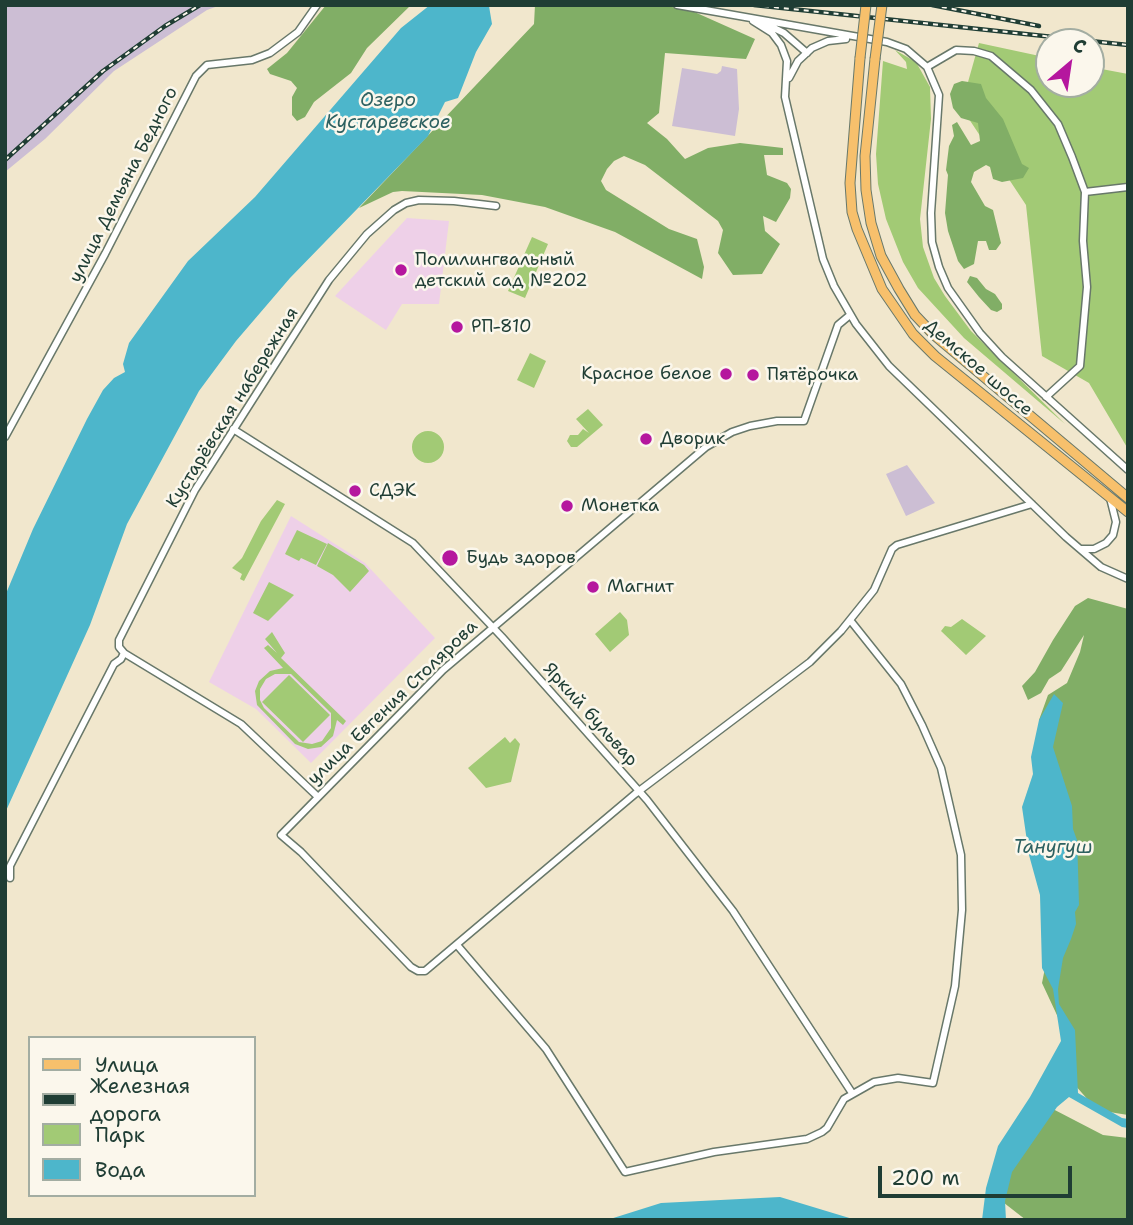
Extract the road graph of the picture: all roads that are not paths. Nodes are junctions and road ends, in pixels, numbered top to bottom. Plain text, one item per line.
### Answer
1 (317, 5) edge
2 (677, 5) edge
3 (866, 5) edge
4 (882, 5) edge
5 (745, 17) junction
6 (855, 38) junction
7 (807, 53) junction
8 (927, 66) junction
9 (788, 80) junction
10 (1128, 187) edge
11 (1085, 192) junction
12 (496, 206) dead end
13 (850, 315) junction
14 (1046, 397) junction
15 (233, 429) junction
16 (5, 437) edge
17 (1128, 470) edge
18 (1110, 498) junction
19 (1128, 498) edge
20 (1032, 504) junction
21 (1128, 512) edge
22 (1066, 537) junction
23 (1128, 579) edge
24 (850, 620) junction
25 (493, 627) junction
26 (124, 653) junction
27 (639, 791) junction
28 (317, 796) junction
29 (10, 878) dead end
30 (457, 945) junction
31 (852, 1093) junction

1 - 16 street, улица Демьяна Бедного
2 - 5 street
3 - 18 main road, Демское шоссе, bridge
4 - 19 main road, Демское шоссе, bridge
5 - 6 street
5 - 7 street
5 - 9 street
6 - 7 street
6 - 8 street
7 - 9 street
8 - 11 street
8 - 14 street
9 - 13 street
10 - 11 street
11 - 14 street
12 - 15 street, Кустарёвская набережная
13 - 20 street
13 - 25 street, улица Евгения Столярова
14 - 17 street
15 - 25 street, Яркий бульвар
15 - 26 street, Кустарёвская набережная
18 - 21 main road, Демское шоссе
18 - 22 street
20 - 22 street
20 - 24 street
22 - 23 street
24 - 27 street
24 - 31 street
25 - 27 street, Яркий бульвар
25 - 28 street, улица Евгения Столярова
26 - 28 street
26 - 29 street, Кустарёвская набережная
27 - 30 street
27 - 31 street, Яркий бульвар
28 - 30 street, улица Евгения Столярова
30 - 31 street

